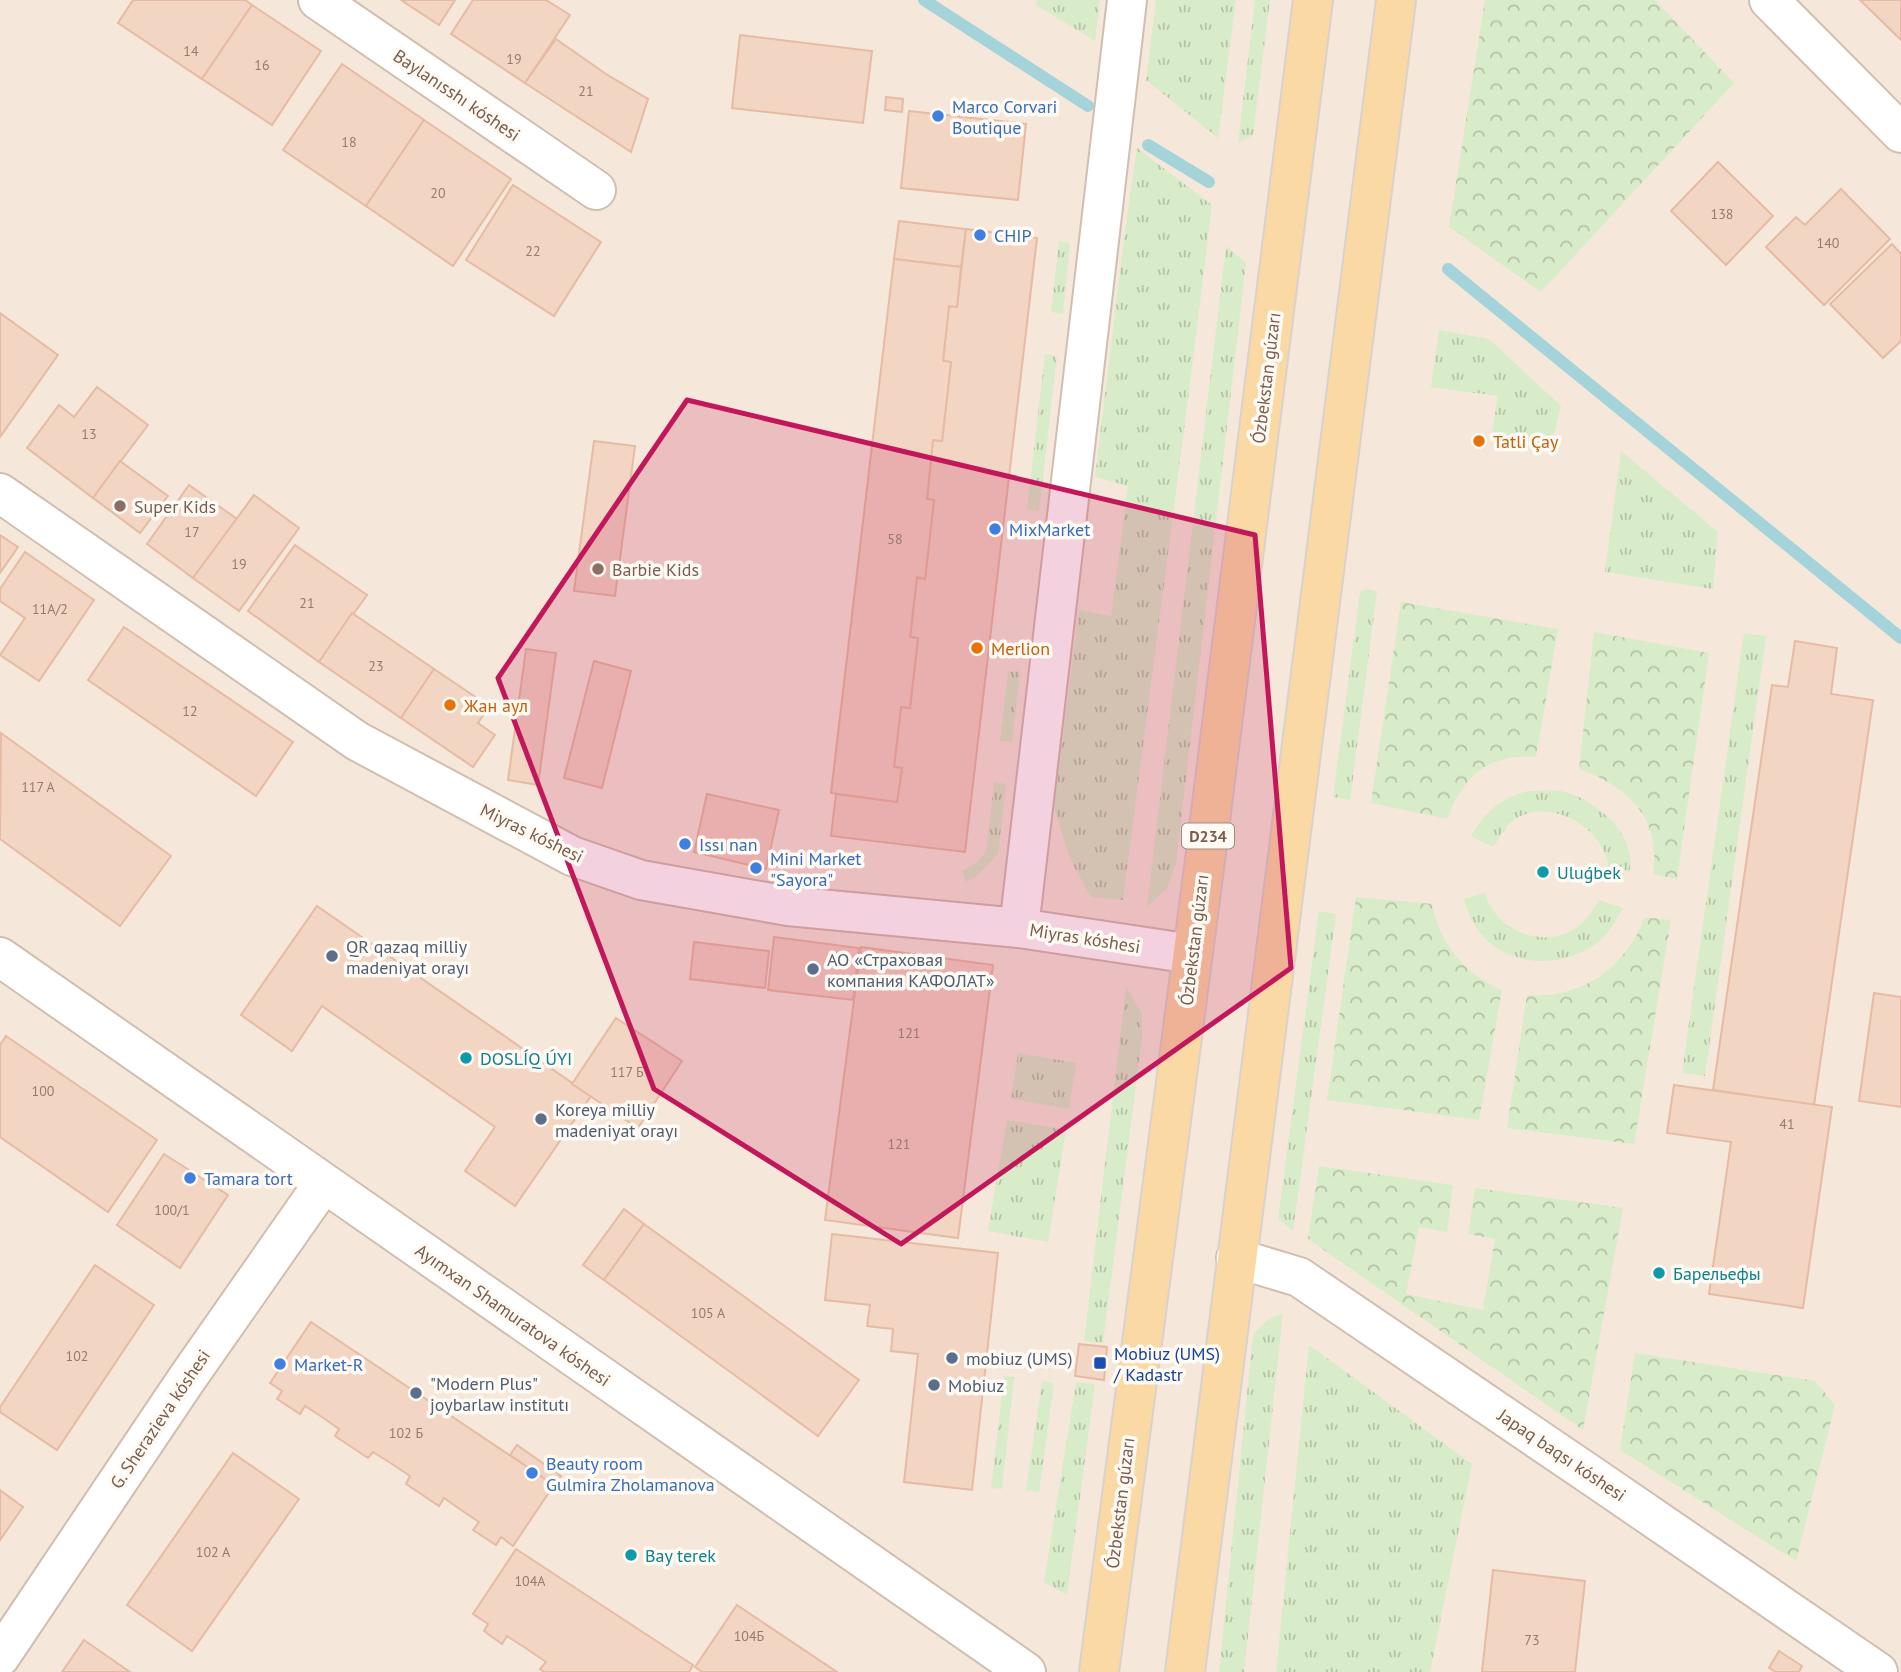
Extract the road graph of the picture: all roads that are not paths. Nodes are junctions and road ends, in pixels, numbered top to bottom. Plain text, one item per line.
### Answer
1 (318, 0) edge
2 (1127, 0) edge
3 (1313, 0) edge
4 (1396, 0) edge
5 (1769, 0) edge
6 (1901, 133) edge
7 (596, 190) dead end
8 (0, 493) edge
9 (1019, 928) junction
10 (1192, 954) junction
11 (0, 957) edge
12 (323, 1184) junction
13 (1236, 1258) junction
14 (0, 1657) edge
15 (1026, 1672) edge
16 (1099, 1672) edge
17 (1185, 1672) edge
18 (1878, 1672) edge

1 - 7 street, Baylanısshı kóshesi
2 - 9 street
3 - 10 main road, Ózbekstan gúzarı / D234
4 - 13 main road
5 - 6 street
8 - 9 street, Miyras kóshesi
9 - 10 street, Miyras kóshesi
10 - 16 main road, Ózbekstan gúzarı / D234
11 - 12 street, Ayımxan Shamuratova kóshesi
12 - 14 street, G. Sherazieva kóshesi
12 - 15 street, Ayımxan Shamuratova kóshesi
13 - 17 main road
13 - 18 street, Japaq baqsı kóshesi

